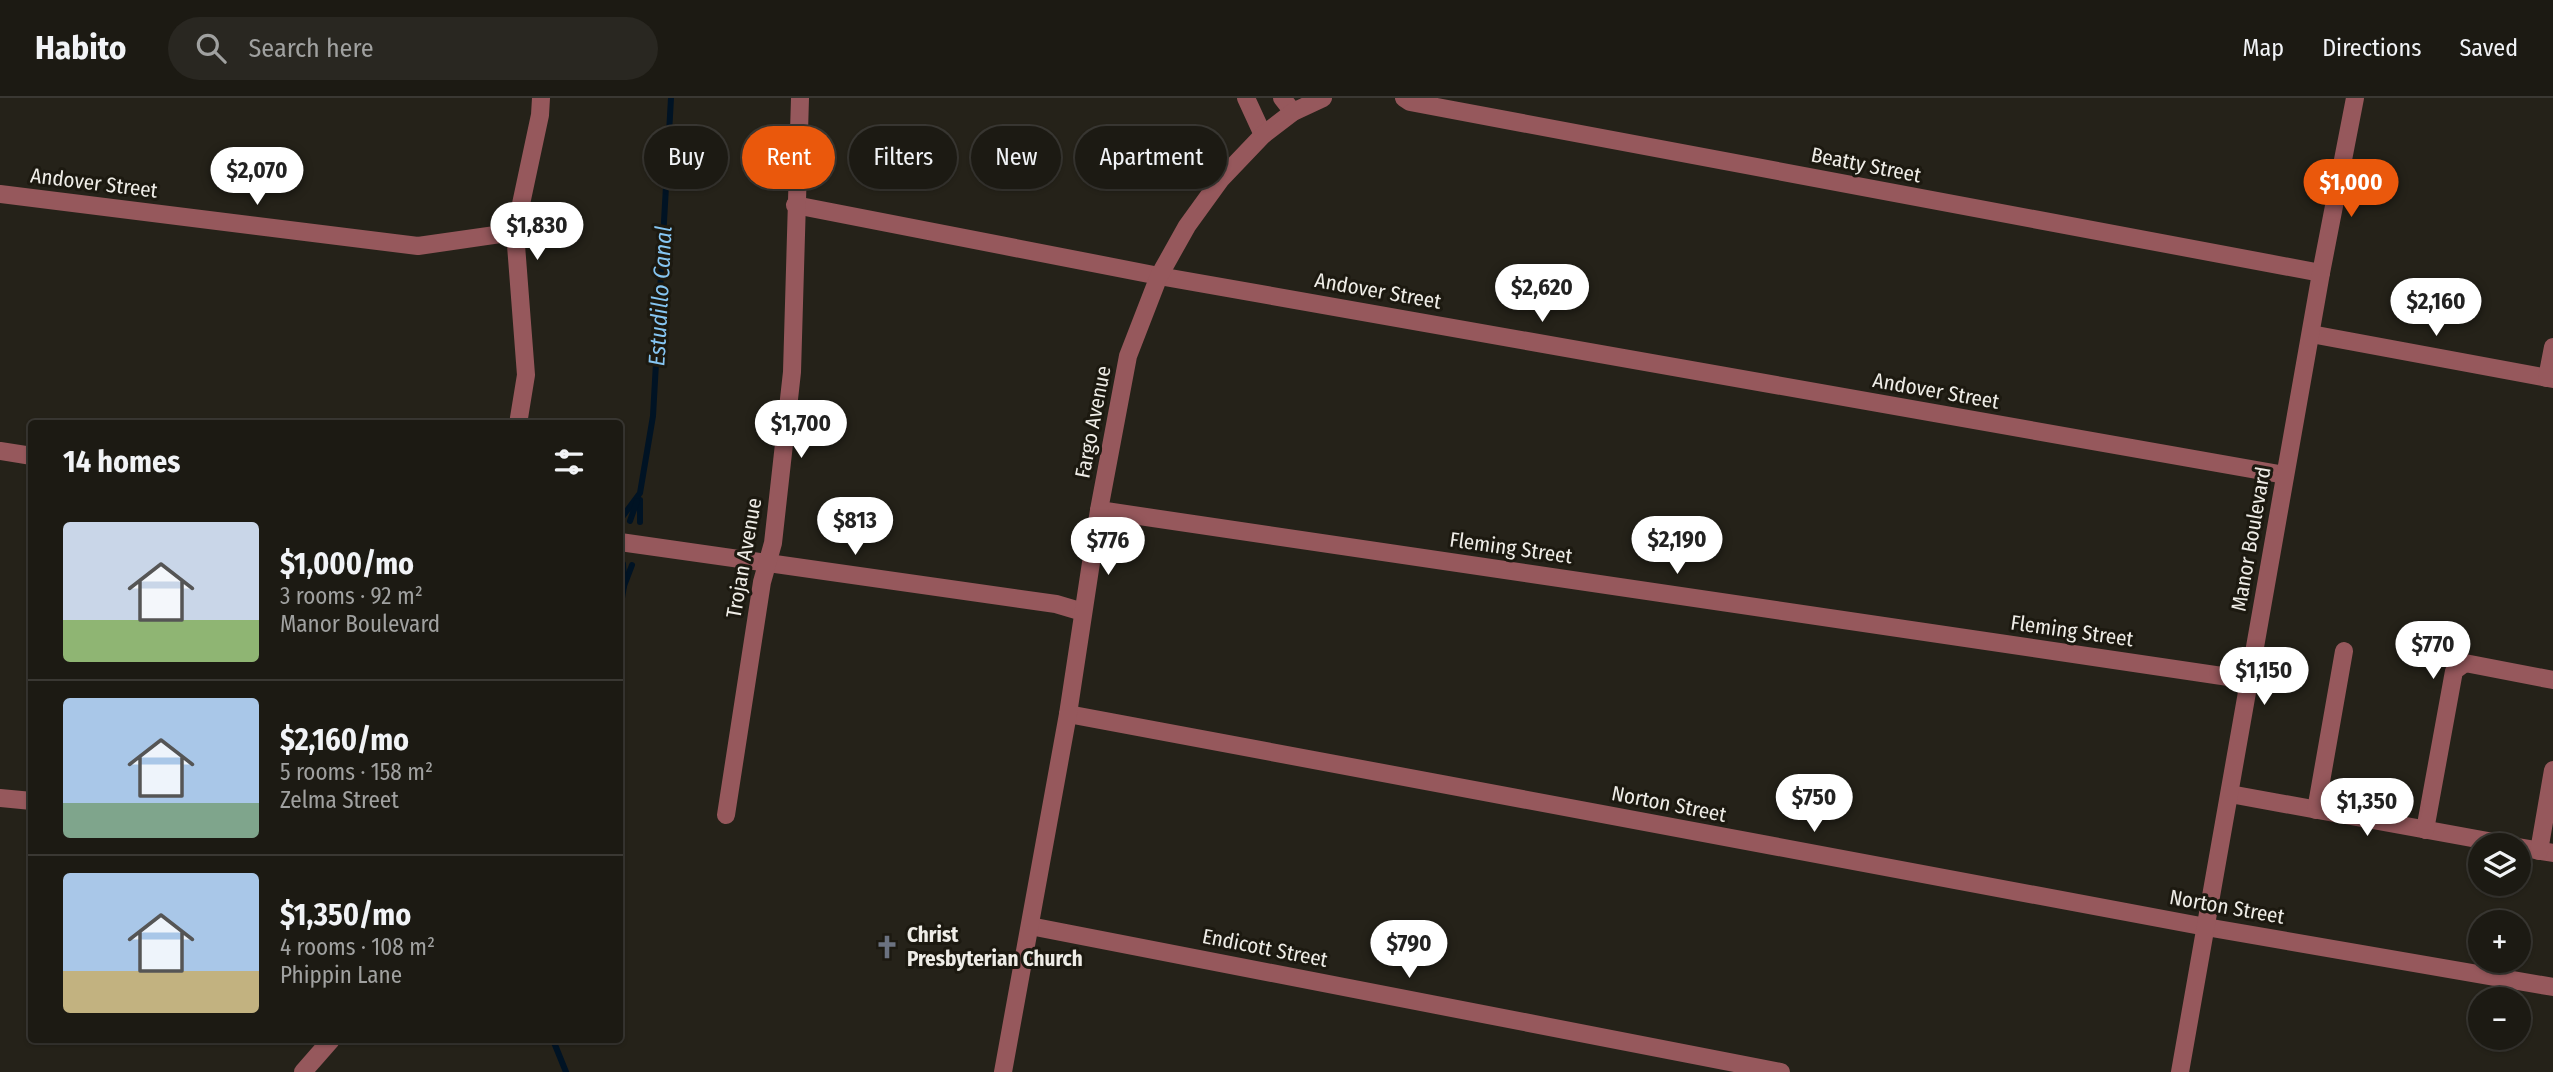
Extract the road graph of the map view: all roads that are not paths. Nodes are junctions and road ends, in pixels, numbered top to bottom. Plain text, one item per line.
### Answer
1 (541, 98) edge
2 (800, 98) edge
3 (1246, 98) edge
4 (1282, 98) edge
5 (1323, 98) edge
6 (1404, 98) edge
7 (2355, 98) edge
8 (1293, 112) junction
9 (1264, 135) junction
10 (0, 194) edge
11 (795, 205) junction
12 (515, 232) junction
13 (2321, 273) junction
14 (1159, 275) junction
15 (2311, 334) junction
16 (2553, 347) edge
17 (2550, 378) edge
18 (519, 420) edge
19 (0, 451) edge
20 (28, 455) edge
21 (2285, 475) junction
22 (1099, 510) junction
23 (623, 542) edge
24 (769, 562) junction
25 (1083, 612) junction
26 (2344, 651) dead end
27 (2249, 680) junction
28 (2553, 680) edge
29 (1068, 714) junction
30 (2553, 770) edge
31 (2230, 794) junction
32 (0, 798) edge
33 (28, 801) edge
34 (2316, 810) junction
35 (726, 815) dead end
36 (2424, 830) junction
37 (2468, 838) edge
38 (2546, 852) edge
39 (1030, 926) junction
40 (2206, 927) junction
41 (2553, 986) edge
42 (328, 1043) edge
43 (303, 1072) edge
44 (1003, 1072) edge
45 (1781, 1072) edge
46 (2180, 1072) edge

1 - 12 street
2 - 11 street, Trojan Avenue
3 - 9 street
4 - 8 street
5 - 8 street, Fargo Avenue
6 - 13 street, Beatty Street
7 - 13 street, Manor Boulevard
8 - 9 street, Fargo Avenue
9 - 14 street, Fargo Avenue
10 - 12 street, Andover Street
11 - 14 street, Andover Street
11 - 24 street, Trojan Avenue
12 - 18 street
13 - 15 street, Manor Boulevard
14 - 21 street, Andover Street
14 - 22 street, Fargo Avenue
15 - 17 street
15 - 21 street, Manor Boulevard
16 - 17 street
19 - 20 street
21 - 27 street, Manor Boulevard
22 - 25 street, Fargo Avenue
22 - 27 street, Fleming Street
23 - 24 street
24 - 25 street
24 - 35 street, Trojan Avenue
25 - 29 street, Fargo Avenue
26 - 34 street
27 - 31 street, Manor Boulevard
28 - 36 street
29 - 39 street, Fargo Avenue
29 - 40 street, Norton Street
30 - 38 street
31 - 34 street
31 - 40 street, Manor Boulevard
32 - 33 street
34 - 36 street
36 - 37 street
39 - 44 street, Fargo Avenue
39 - 45 street, Endicott Street
40 - 41 street, Norton Street
40 - 46 street, Manor Boulevard
42 - 43 street

